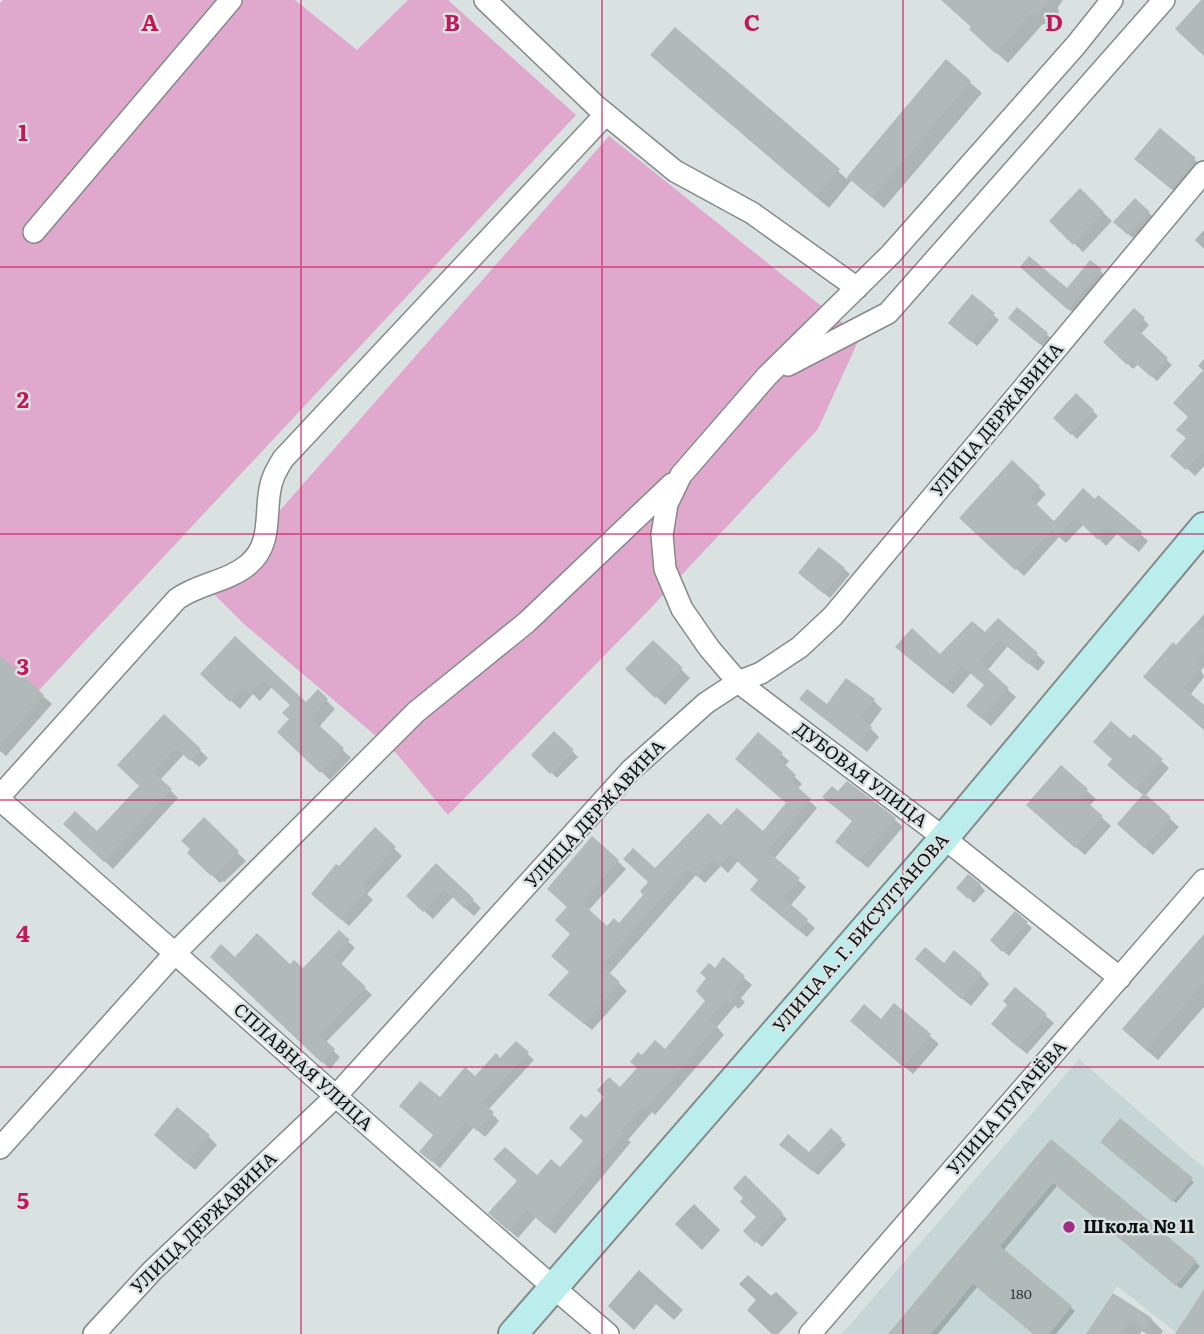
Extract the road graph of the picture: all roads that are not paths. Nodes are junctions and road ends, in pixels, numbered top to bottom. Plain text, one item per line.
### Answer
1 (231, 0) edge
2 (485, 0) edge
3 (1112, 0) edge
4 (1164, 0) edge
5 (606, 114) junction
6 (1204, 172) edge
7 (34, 232) dead end
8 (857, 288) junction
9 (768, 376) junction
10 (681, 475) junction
11 (1204, 527) edge
12 (738, 682) junction
13 (0, 798) edge
14 (944, 838) junction
15 (1204, 880) edge
16 (176, 952) junction
17 (1120, 978) junction
18 (335, 1097) junction
19 (0, 1148) edge
20 (552, 1287) junction
21 (94, 1334) edge
22 (513, 1334) edge
23 (608, 1334) edge
24 (810, 1334) edge

1 - 7 street
2 - 5 street
3 - 8 street
4 - 9 street
5 - 8 street
5 - 13 street
6 - 12 street, УЛИЦА ДЕРЖАВИНА
8 - 9 street
9 - 10 street
10 - 12 street, ДУБОВАЯ УЛИЦА
10 - 16 street
11 - 14 street, УЛИЦА А. Г. БИСУЛТАНОВА
12 - 14 street, ДУБОВАЯ УЛИЦА
12 - 18 street, УЛИЦА ДЕРЖАВИНА
13 - 16 street, СПЛАВНАЯ УЛИЦА
14 - 17 street, ДУБОВАЯ УЛИЦА
14 - 20 street, УЛИЦА А. Г. БИСУЛТАНОВА
15 - 17 street, УЛИЦА ПУГАЧЁВА
16 - 18 street, СПЛАВНАЯ УЛИЦА
16 - 19 street
17 - 24 street, УЛИЦА ПУГАЧЁВА
18 - 20 street, СПЛАВНАЯ УЛИЦА
18 - 21 street, УЛИЦА ДЕРЖАВИНА
20 - 22 street, УЛИЦА А. Г. БИСУЛТАНОВА
20 - 23 street, СПЛАВНАЯ УЛИЦА

